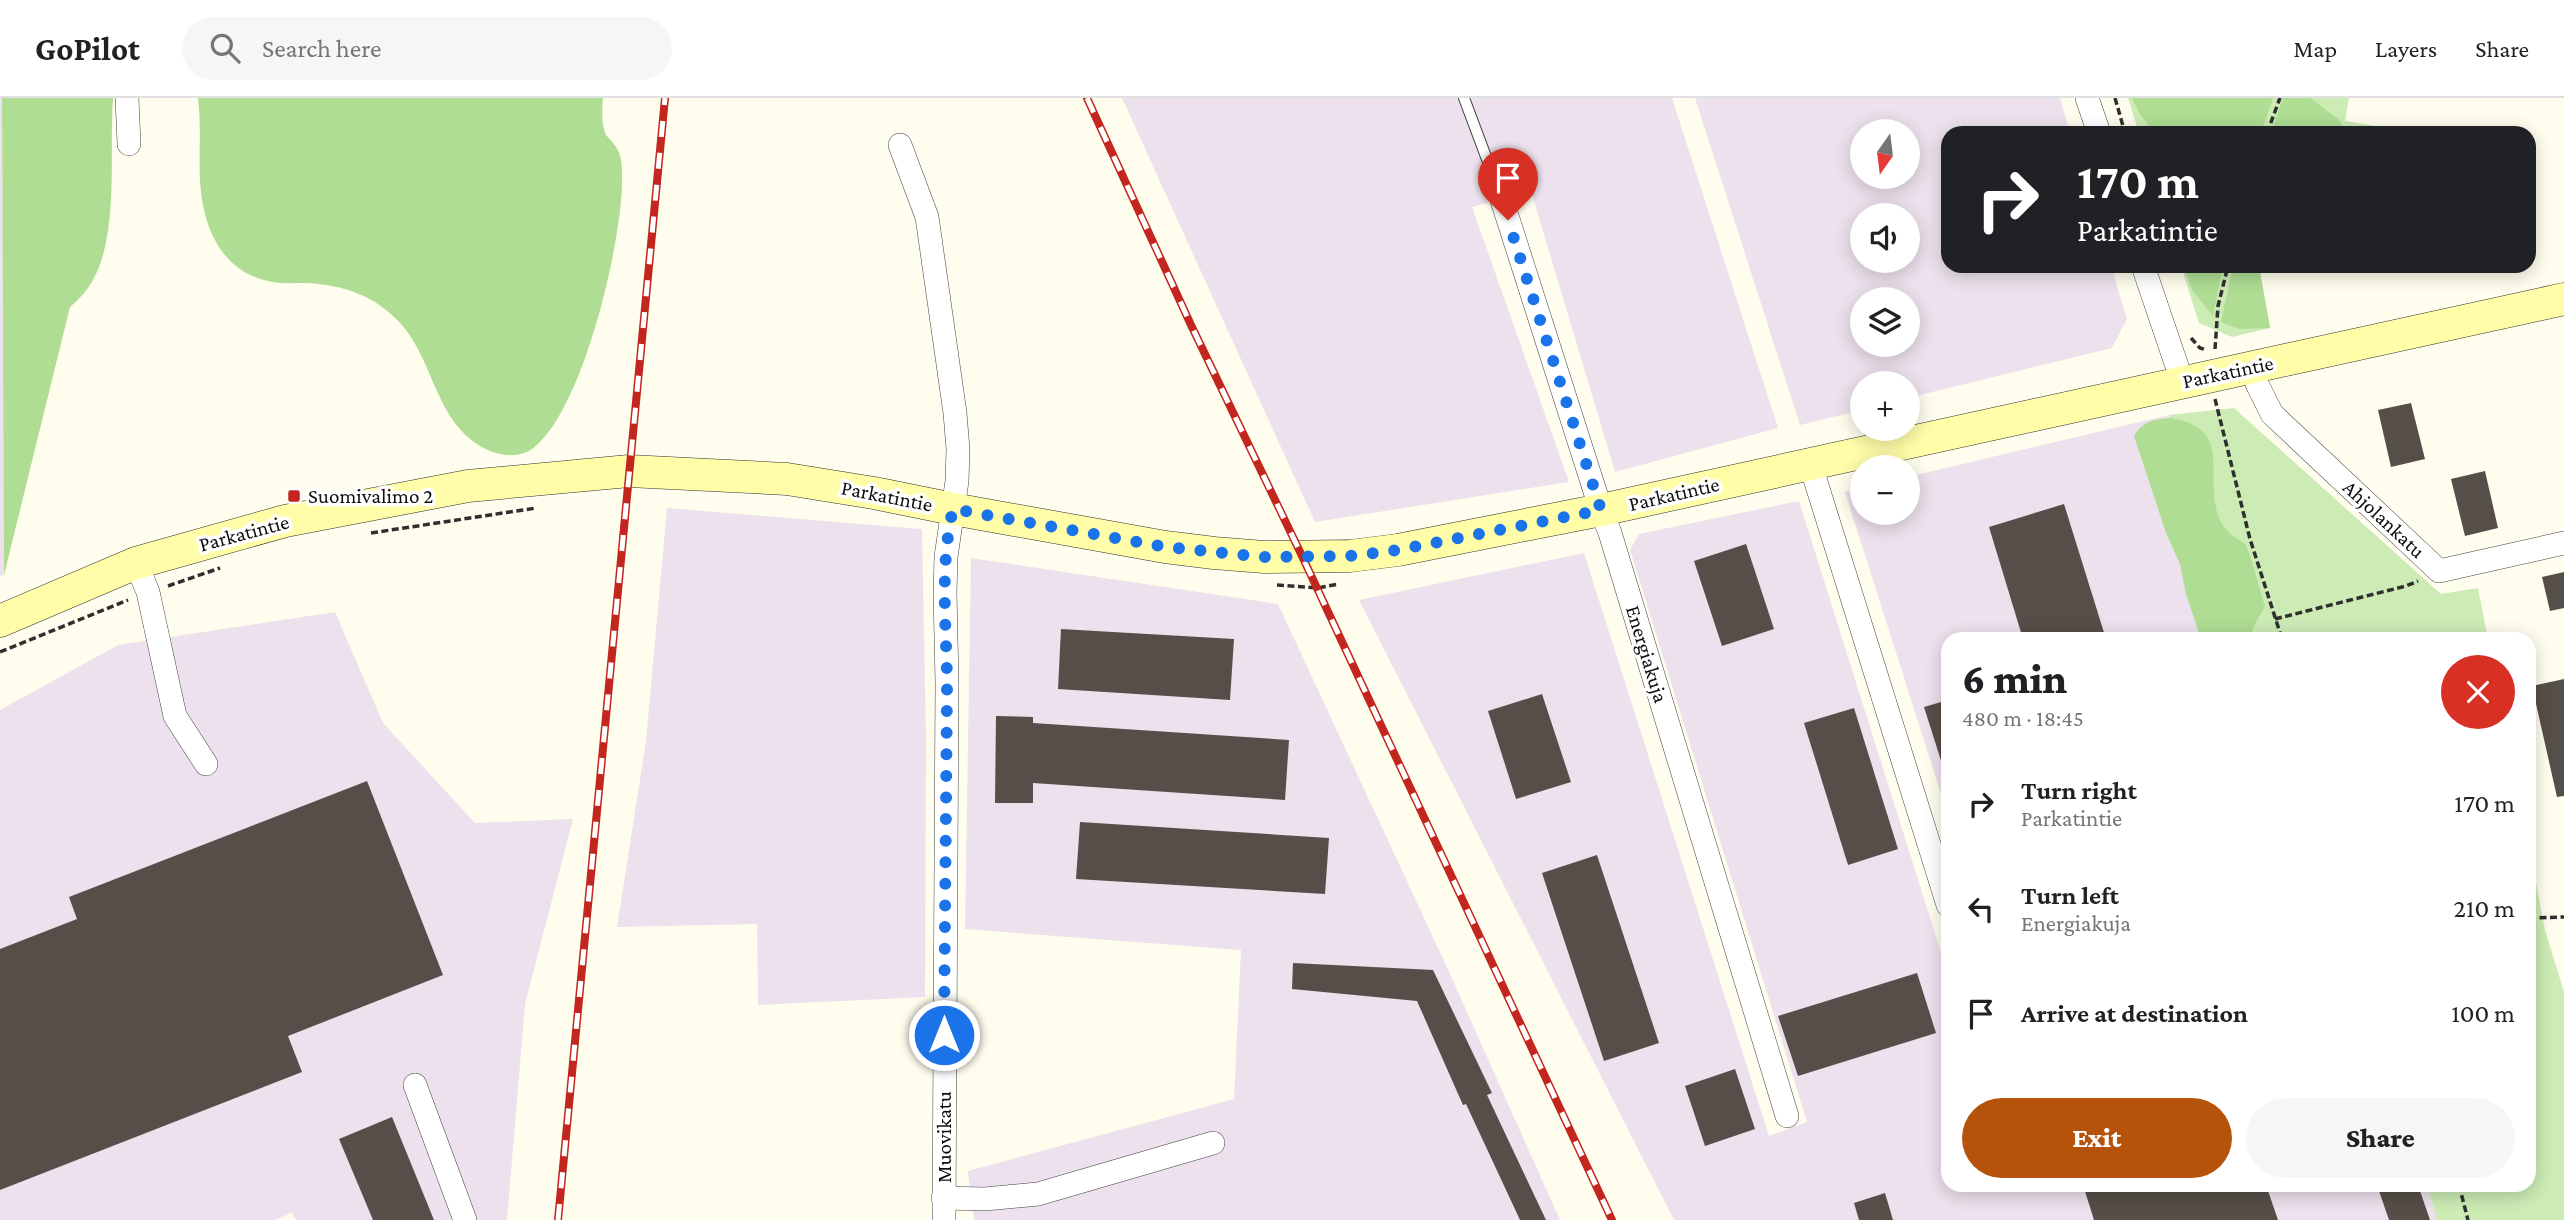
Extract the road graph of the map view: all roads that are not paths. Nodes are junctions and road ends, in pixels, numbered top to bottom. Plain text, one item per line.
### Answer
1 (127, 98) edge
2 (1464, 98) edge
3 (2087, 98) edge
4 (2097, 126) edge
5 (129, 144) dead end
6 (901, 145) dead end
7 (1500, 194) joint
8 (2145, 273) edge
9 (2564, 299) edge
10 (2251, 367) junction
11 (2182, 382) junction
12 (1810, 463) junction
13 (953, 509) junction
14 (1601, 510) junction
15 (2564, 543) edge
16 (136, 563) junction
17 (0, 621) edge
18 (206, 764) dead end
19 (1941, 883) edge
20 (415, 1085) dead end
21 (1787, 1116) dead end
22 (1213, 1143) dead end
23 (943, 1209) edge
24 (465, 1220) edge

1 - 5 street
2 - 7 lane
3 - 4 street
6 - 13 street, Muovikatu
7 - 14 street, Energiakuja
8 - 11 street
9 - 10 street, Parkatintie
10 - 11 street, Parkatintie
10 - 15 street, Ahjolankatu
11 - 12 street, Parkatintie
12 - 14 street, Parkatintie
12 - 19 street
13 - 14 street, Parkatintie
13 - 16 street, Parkatintie
13 - 23 street, Muovikatu
14 - 21 street, Energiakuja
16 - 17 street, Parkatintie
16 - 18 street
20 - 24 street
22 - 23 street

